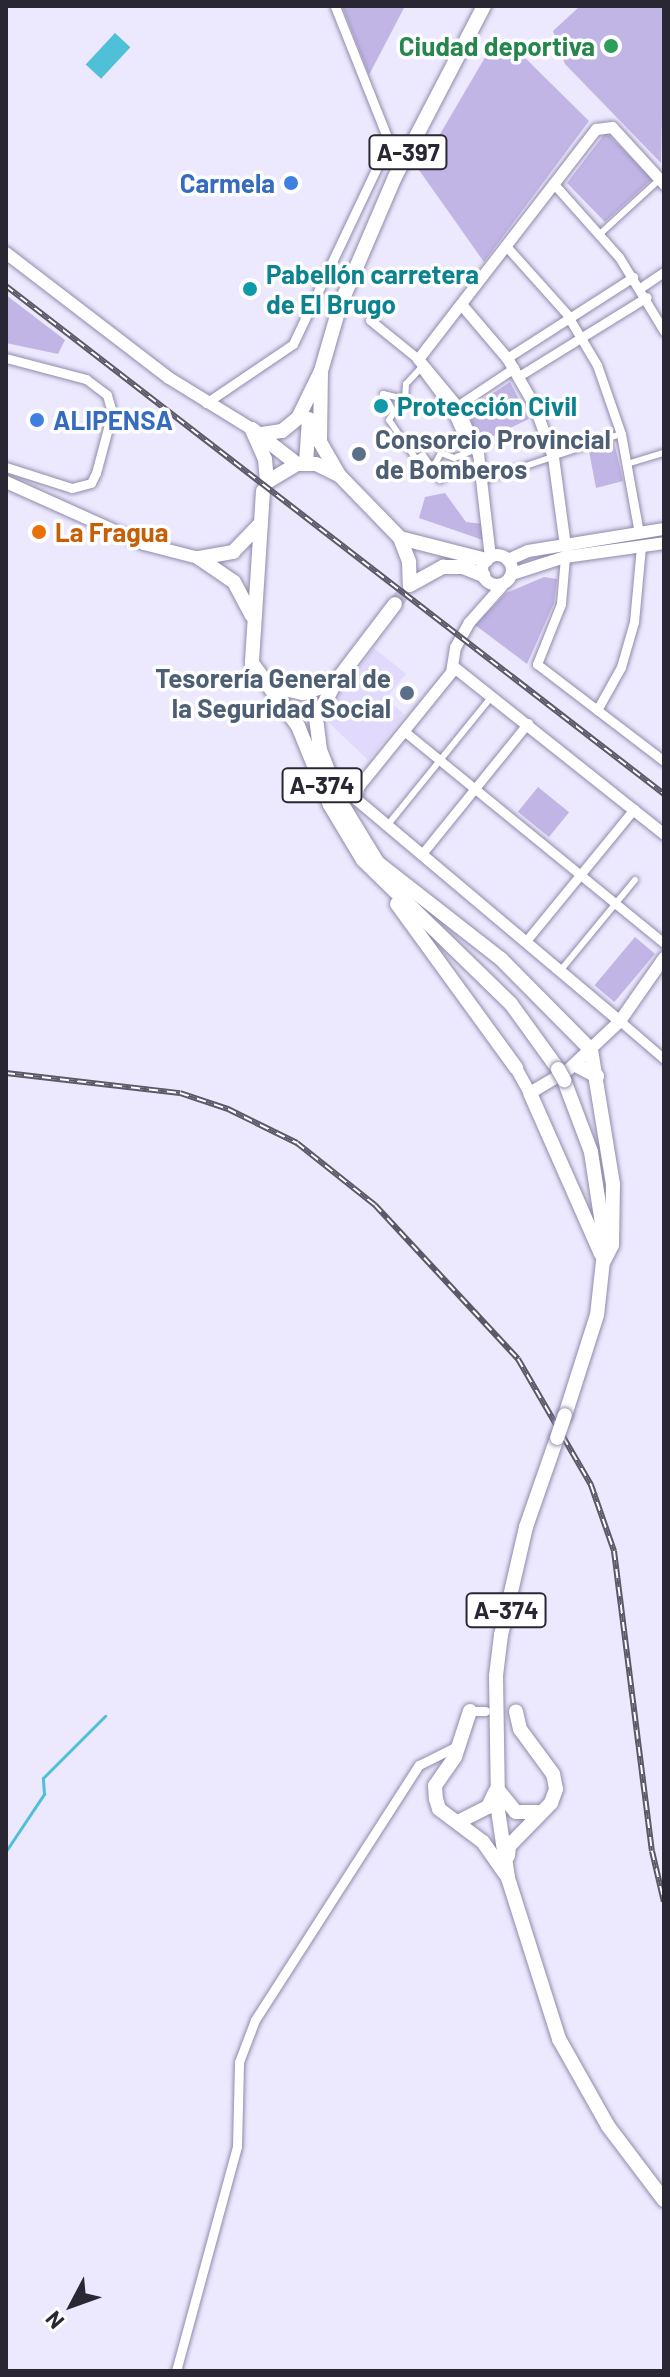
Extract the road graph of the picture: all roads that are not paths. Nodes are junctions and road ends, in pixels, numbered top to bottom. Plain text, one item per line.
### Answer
1 (335, 6) edge
2 (484, 6) edge
3 (662, 182) edge
4 (553, 183) junction
5 (601, 233) junction
6 (506, 246) junction
7 (6, 253) edge
8 (664, 272) edge
9 (633, 277) junction
10 (640, 288) junction
11 (647, 297) junction
12 (461, 304) junction
13 (570, 318) junction
14 (370, 320) dead end
15 (664, 331) edge
16 (582, 337) junction
17 (6, 358) edge
18 (418, 359) junction
19 (513, 367) junction
20 (321, 371) junction
21 (315, 387) junction
22 (230, 391) junction
23 (206, 403) junction
24 (457, 406) junction
25 (221, 412) junction
26 (257, 432) junction
27 (621, 434) junction
28 (664, 453) edge
29 (553, 457) junction
30 (454, 458) joint
31 (301, 463) junction
32 (627, 464) junction
33 (6, 467) edge
34 (339, 475) junction
35 (484, 480) junction
36 (6, 485) edge
37 (265, 486) junction
38 (72, 488) junction
39 (64, 509) junction
40 (258, 526) junction
41 (664, 529) edge
42 (400, 538) junction
43 (640, 540) junction
44 (664, 543) edge
45 (565, 552) junction
46 (199, 558) junction
47 (508, 560) junction
48 (487, 569) junction
49 (512, 574) junction
50 (502, 585) junction
51 (489, 597) junction
52 (395, 604) tunnel mouth
53 (252, 616) junction
54 (454, 667) junction
55 (335, 683) junction
56 (268, 685) junction
57 (493, 694) junction
58 (597, 710) junction
59 (528, 723) junction
60 (404, 731) junction
61 (664, 746) edge
62 (661, 758) edge
63 (439, 760) junction
64 (475, 789) junction
65 (634, 809) junction
66 (386, 827) junction
67 (664, 834) edge
68 (421, 855) junction
69 (378, 863) junction
70 (580, 874) junction
71 (635, 880) dead end
72 (380, 881) junction
73 (398, 893) junction
74 (616, 903) junction
75 (526, 941) junction
76 (664, 943) edge
77 (664, 958) edge
78 (560, 971) junction
79 (620, 1021) junction
80 (591, 1050) junction
81 (664, 1059) edge
82 (516, 1068) joint
83 (564, 1073) junction
84 (597, 1076) junction
85 (530, 1093) junction
86 (604, 1261) junction
87 (478, 1711) dead end
88 (511, 1711) dead end
89 (461, 1744) junction
90 (497, 1788) junction
91 (541, 1811) junction
92 (460, 1821) junction
93 (508, 1878) junction
94 (664, 2200) edge
95 (176, 2371) edge

1 - 22 street
2 - 20 main road, A-397
3 - 4 street
3 - 5 street
4 - 5 street
4 - 6 street
5 - 9 street
6 - 12 street
6 - 13 street
7 - 23 main road
8 - 10 street
9 - 10 street
9 - 13 street
10 - 11 street
11 - 15 street
11 - 16 street
12 - 18 street
12 - 19 street
13 - 16 street
13 - 19 street
14 - 18 street
16 - 19 street
16 - 27 street
17 - 38 street
18 - 24 street
19 - 24 street
19 - 29 street
20 - 21 main road
20 - 34 main road
21 - 26 main road
21 - 31 main road
22 - 23 street
22 - 25 street
23 - 25 main road
24 - 35 street
25 - 26 main road
26 - 31 main road
26 - 37 main road
27 - 29 street
27 - 32 street
28 - 32 street
29 - 35 street
29 - 45 street
30 - 30 street
31 - 34 main road
31 - 37 main road
32 - 43 street
33 - 38 street
34 - 42 main road
35 - 48 street
36 - 39 main road
37 - 40 main road
38 - 39 street
39 - 46 main road
40 - 46 main road
40 - 53 main road
41 - 43 main road
42 - 48 main road
42 - 48 main road
43 - 44 main road
43 - 45 main road
43 - 58 street
45 - 47 main road
45 - 49 main road
45 - 58 street
46 - 53 main road
47 - 48 main road
47 - 49 main road
48 - 50 main road
48 - 51 street
49 - 50 main road
50 - 51 street
51 - 54 street
52 - 55 main road
53 - 56 main road
54 - 57 street
54 - 60 street
55 - 56 main road
55 - 69 main road, A-374
56 - 72 main road, A-374
57 - 59 street
57 - 63 street
58 - 62 street
59 - 64 street
59 - 65 street
60 - 63 street
60 - 66 street
61 - 62 street
63 - 64 street
63 - 66 street
64 - 68 street
64 - 70 street
65 - 67 street
65 - 70 street
66 - 68 street
68 - 75 street
69 - 73 main road, A-374
69 - 80 main road
70 - 74 street
70 - 75 street
71 - 74 street
72 - 73 main road, A-374
72 - 82 main road
73 - 83 main road, A-374
74 - 76 street
74 - 78 street
75 - 78 street
77 - 79 main road
78 - 79 street
79 - 80 main road
79 - 81 street
80 - 83 main road
80 - 84 main road
82 - 85 main road
83 - 84 main road
83 - 85 main road
83 - 86 main road, A-374
84 - 86 main road
85 - 86 main road
86 - 90 main road, A-374, bridge
87 - 89 main road
88 - 91 main road
89 - 92 main road
89 - 95 street
90 - 91 main road
90 - 92 main road
90 - 93 main road, A-374
91 - 93 main road
92 - 93 main road
93 - 94 main road, A-374

